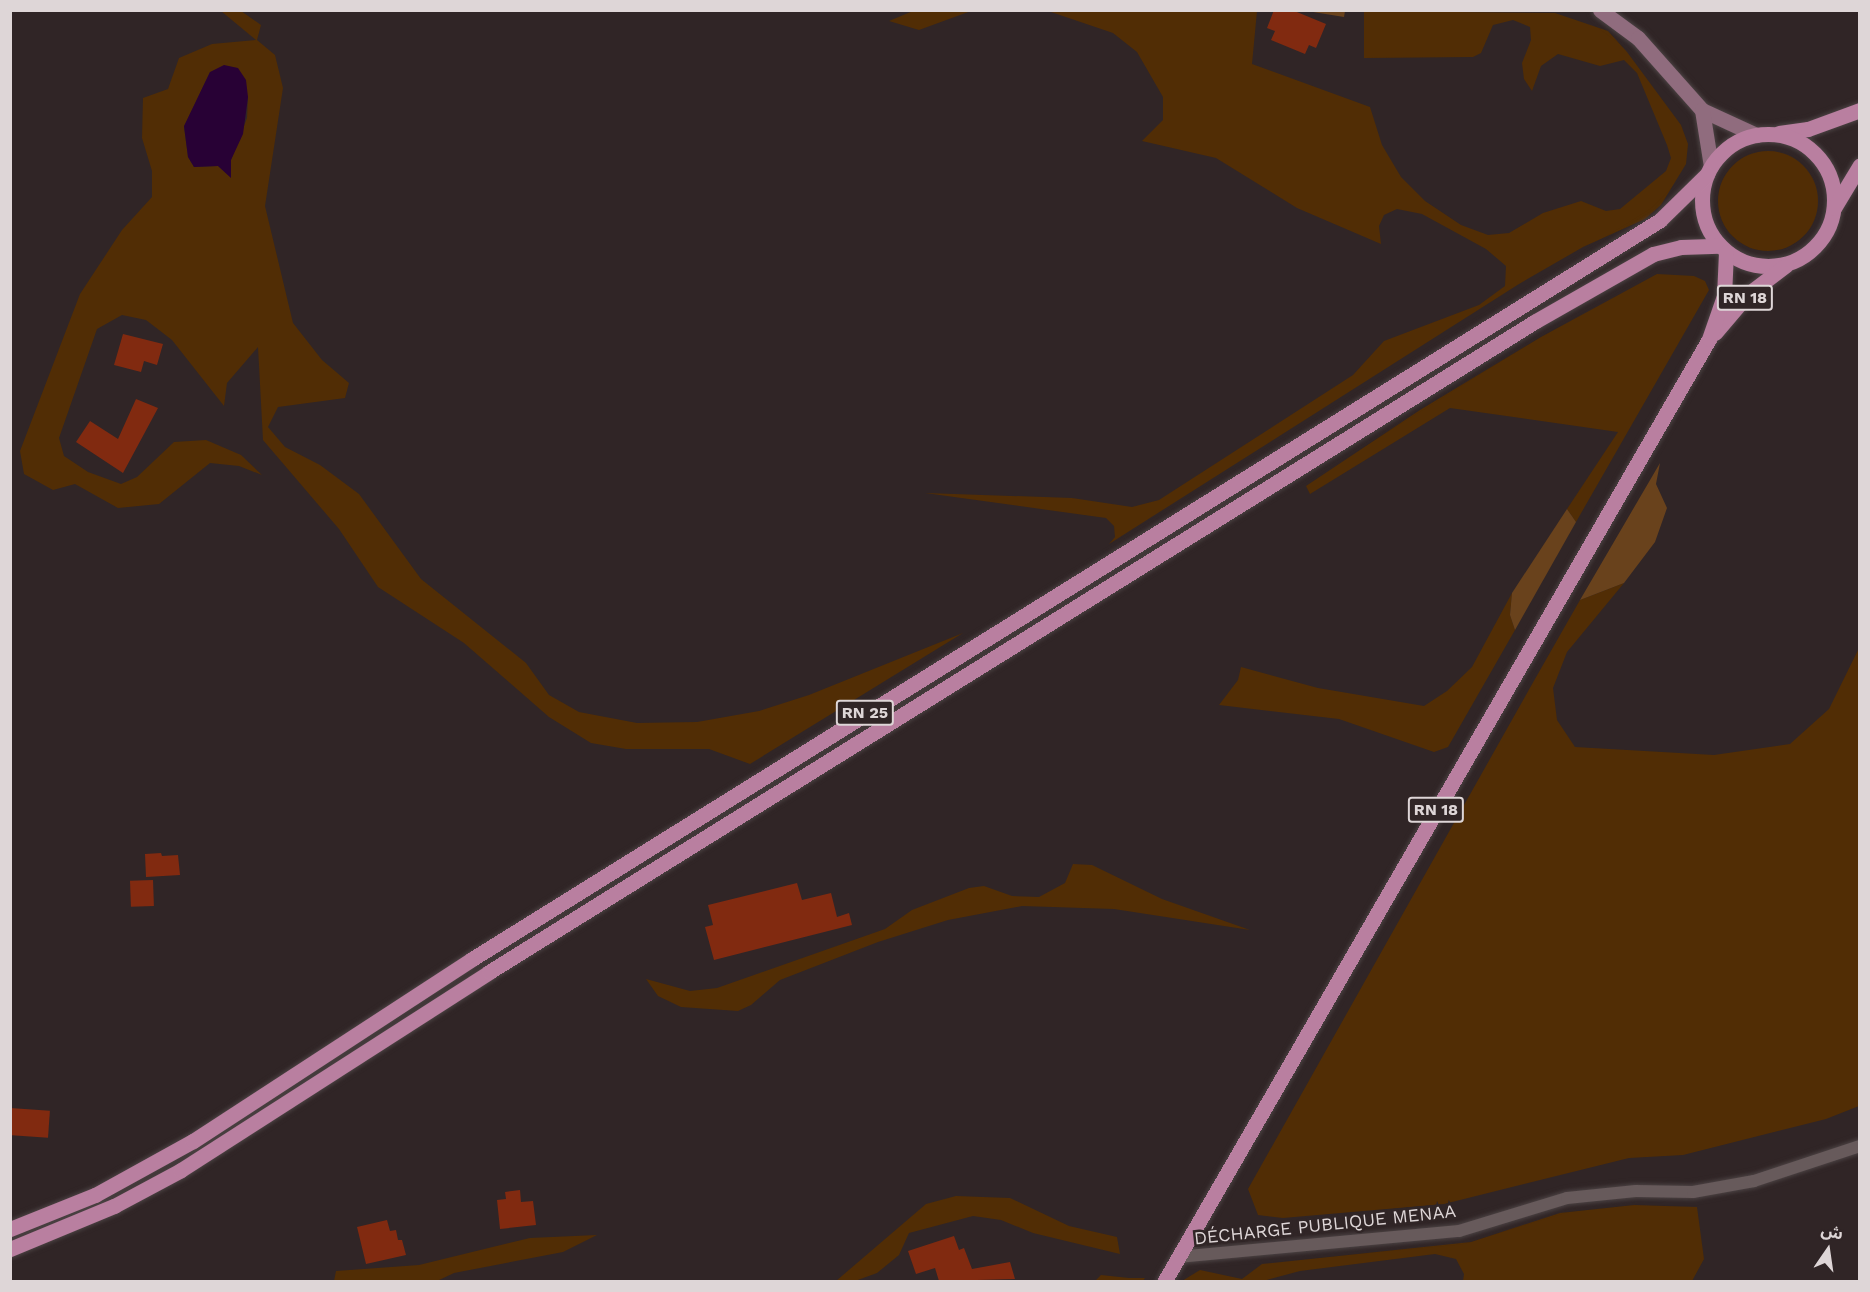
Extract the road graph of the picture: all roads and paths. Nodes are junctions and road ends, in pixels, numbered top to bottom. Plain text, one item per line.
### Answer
1 (1600, 10) edge
2 (1702, 110) junction
3 (1860, 110) edge
4 (1772, 134) junction
5 (1756, 135) junction
6 (1860, 165) edge
7 (1708, 170) junction
8 (1834, 208) junction
9 (1723, 249) junction
10 (1788, 264) junction
11 (1708, 339) junction
12 (1860, 1146) edge
13 (10, 1229) edge
14 (10, 1249) edge
15 (1178, 1257) junction
16 (1164, 1281) edge

1 - 2 main road
2 - 5 main road
2 - 7 main road
3 - 4 main road
4 - 5 main road
4 - 8 main road
5 - 7 main road
6 - 8 main road
7 - 9 main road
7 - 13 main road, RN 25
8 - 10 main road
9 - 10 main road
9 - 11 main road, RN 18
9 - 14 main road, RN 25
10 - 11 main road, RN 18
11 - 15 main road, RN 18
12 - 15 street, DÉCHARGE PUBLIQUE MENAA
15 - 16 main road, RN 18

